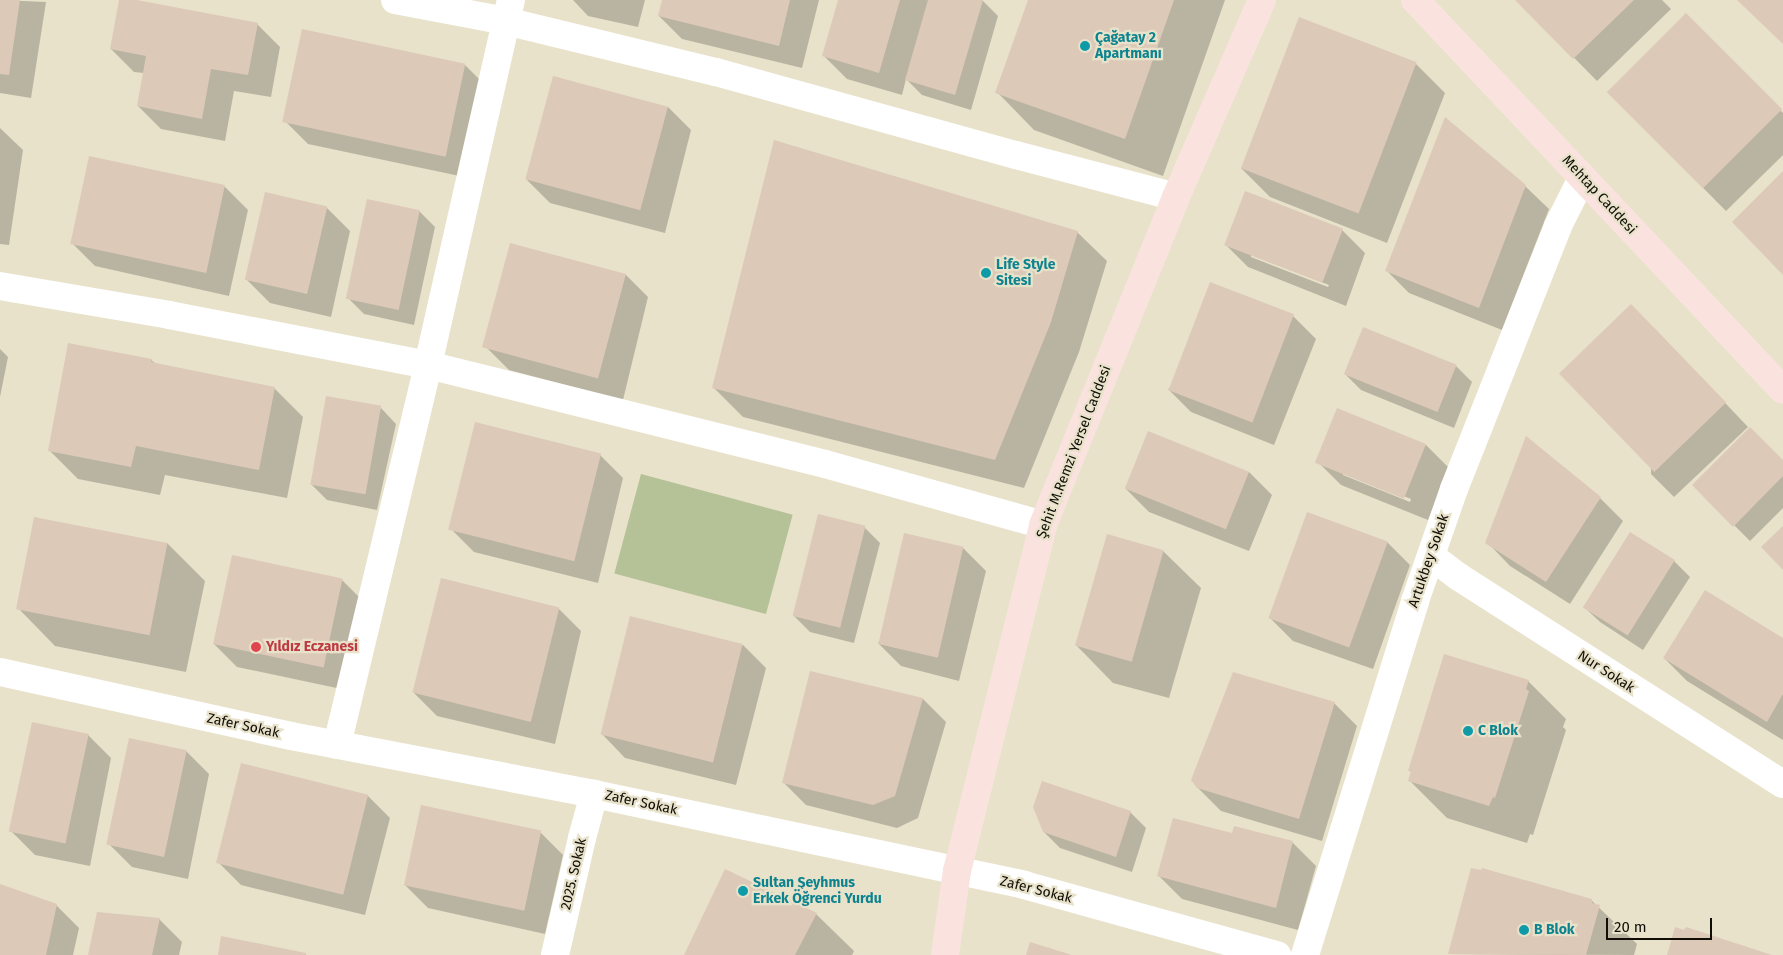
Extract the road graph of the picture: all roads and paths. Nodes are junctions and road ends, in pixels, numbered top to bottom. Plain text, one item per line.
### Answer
1 (395, 0) edge
2 (1262, 0) edge
3 (1415, 0) edge
4 (508, 10) edge
5 (1582, 178) junction
6 (1176, 197) junction
7 (0, 286) edge
8 (428, 365) junction
9 (1783, 390) edge
10 (1043, 525) junction
11 (1431, 556) junction
12 (0, 672) edge
13 (337, 745) junction
14 (1783, 784) edge
15 (594, 794) junction
16 (957, 871) junction
17 (555, 955) edge
18 (945, 955) edge
19 (1277, 955) edge
20 (1305, 955) edge

1 - 4 street
2 - 6 street, Şehit M.Remzi Yersel Caddesi
3 - 5 street, Mehtap Caddesi
4 - 6 street
4 - 8 street
5 - 9 street, Mehtap Caddesi
5 - 11 street, Artukbey Sokak
6 - 10 street, Şehit M.Remzi Yersel Caddesi
7 - 8 street
8 - 10 street
8 - 13 street
10 - 16 street, Şehit M.Remzi Yersel Caddesi
11 - 14 street, Nur Sokak
11 - 20 street, Artukbey Sokak
12 - 13 street, Zafer Sokak
13 - 15 street, Zafer Sokak
15 - 16 street, Zafer Sokak
15 - 17 street, 2025. Sokak
16 - 18 street, Şehit M.Remzi Yersel Caddesi
16 - 19 street, Zafer Sokak

